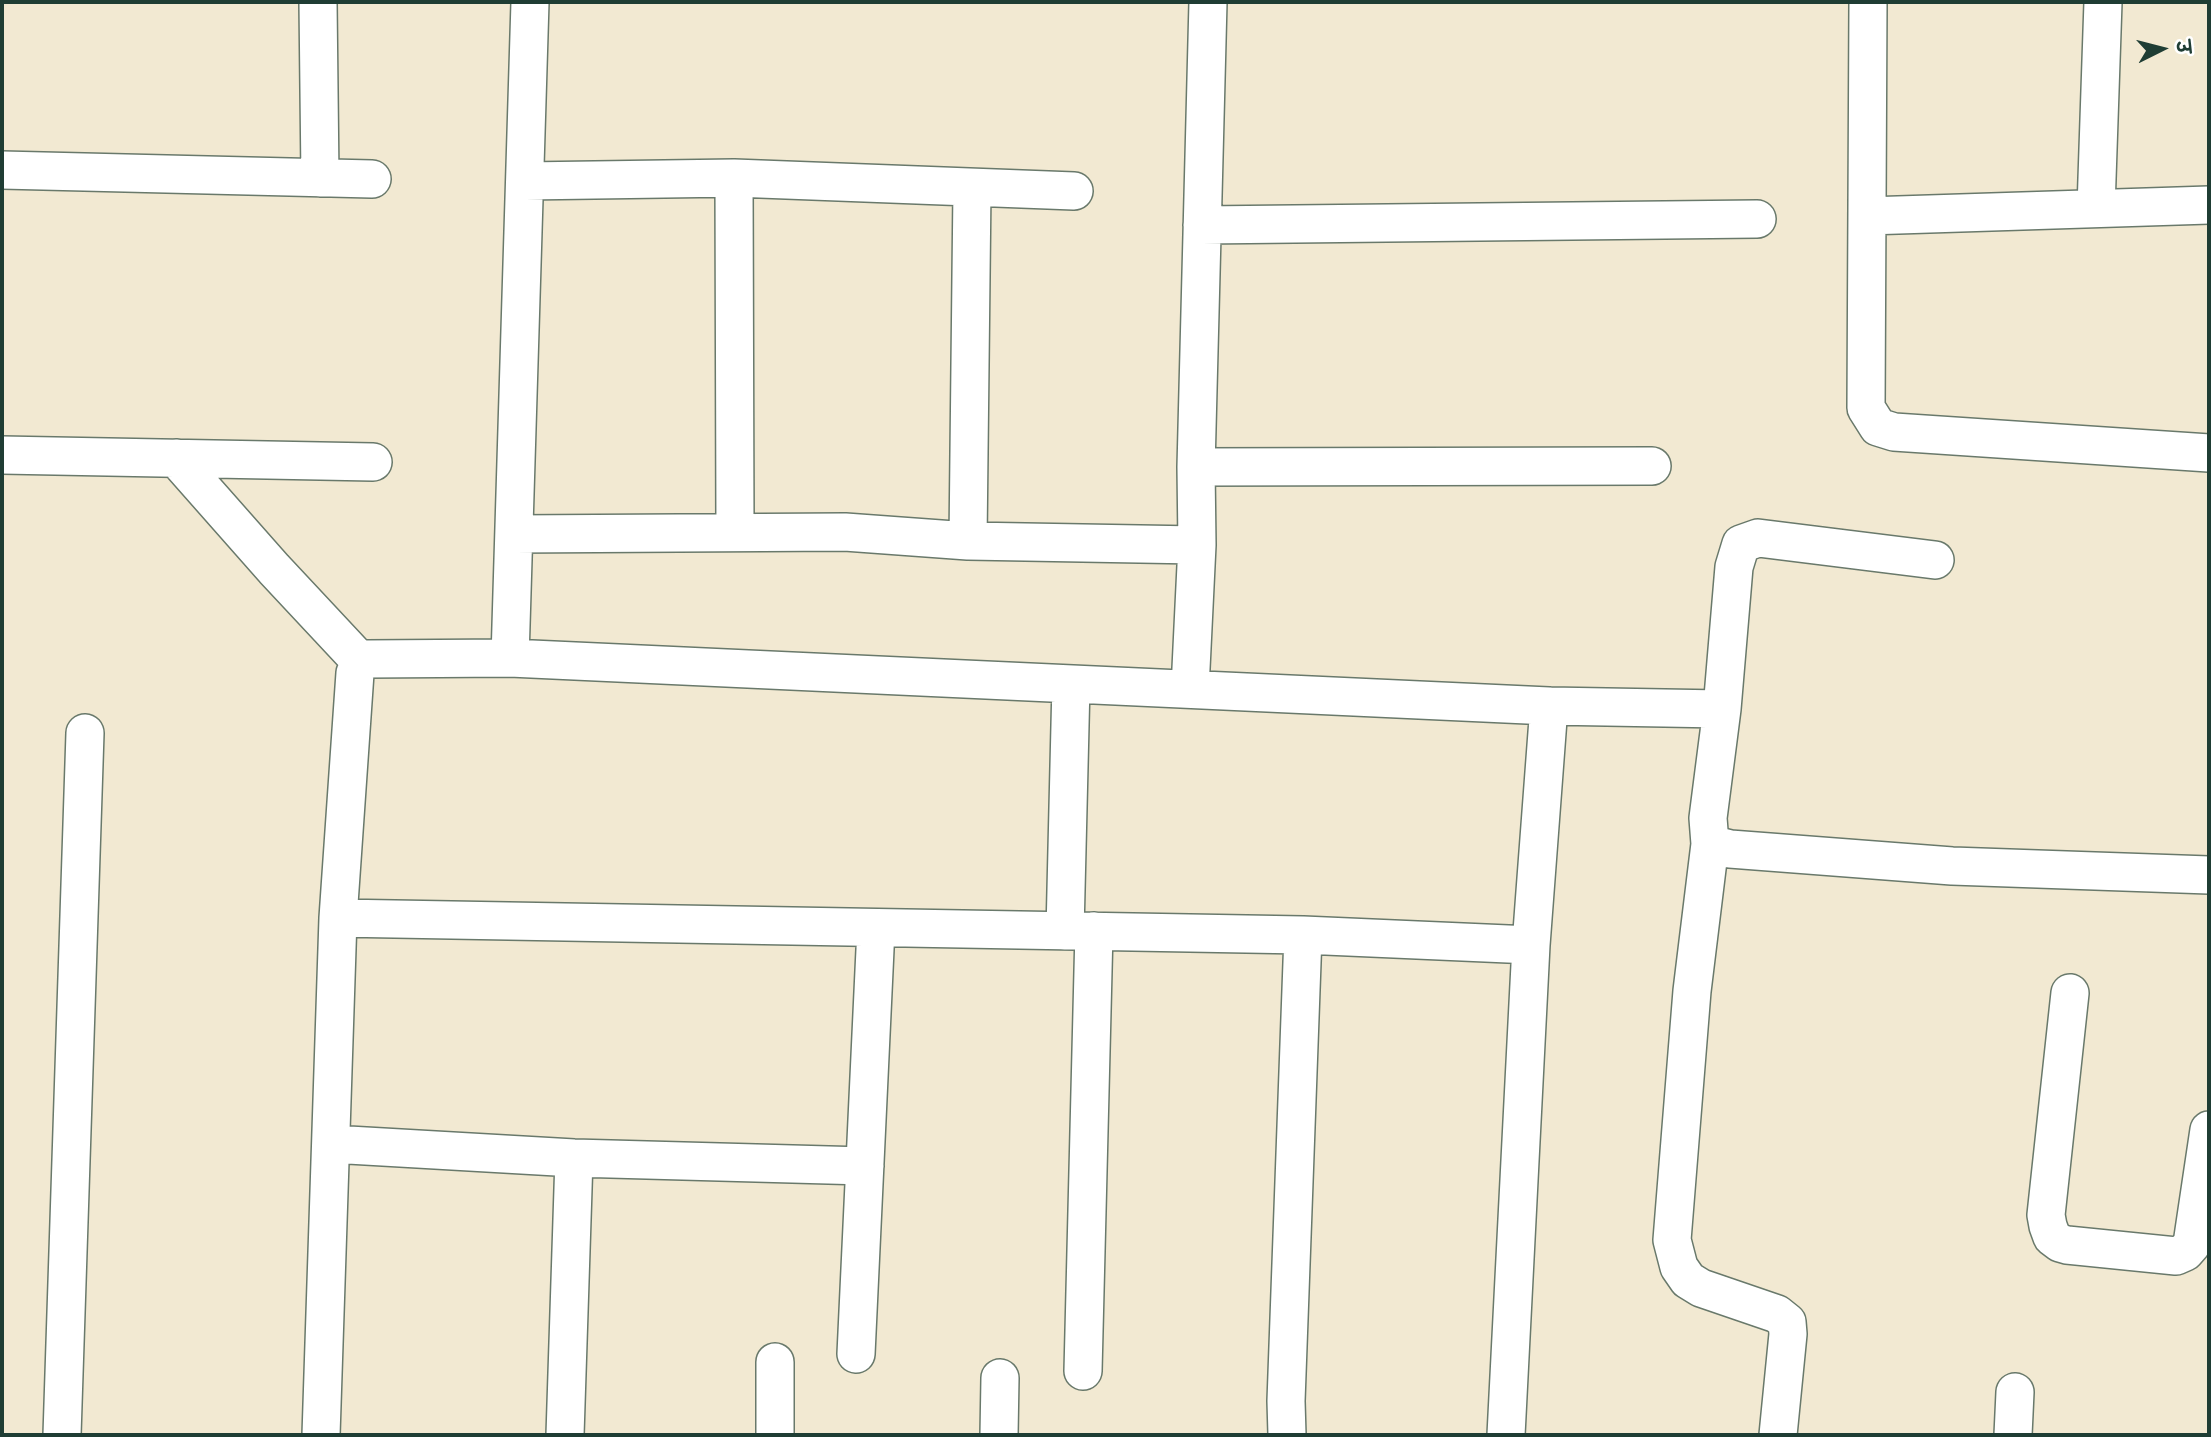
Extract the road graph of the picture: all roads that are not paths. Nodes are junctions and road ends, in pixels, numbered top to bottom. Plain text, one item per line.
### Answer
1 (317, 2) edge
2 (530, 2) edge
3 (1208, 2) edge
4 (1868, 2) edge
5 (2104, 2) edge
6 (2, 170) edge
7 (320, 178) junction
8 (734, 178) junction
9 (372, 179) dead end
10 (525, 181) junction
11 (972, 188) junction
12 (1074, 191) dead end
13 (2209, 205) edge
14 (2096, 208) junction
15 (1867, 216) junction
16 (1757, 219) dead end
17 (1202, 225) junction
18 (2209, 453) edge
19 (2, 455) edge
20 (176, 458) junction
21 (373, 462) dead end
22 (1652, 466) dead end
23 (1196, 467) junction
24 (735, 532) junction
25 (514, 534) junction
26 (968, 541) junction
27 (1197, 545) junction
28 (1935, 560) dead end
29 (510, 658) junction
30 (360, 661) junction
31 (1071, 684) junction
32 (1190, 689) junction
33 (1549, 706) junction
34 (1723, 709) junction
35 (85, 733) dead end
36 (1710, 844) junction
37 (2209, 875) edge
38 (338, 918) junction
39 (876, 928) junction
40 (1079, 931) junction
41 (1303, 934) junction
42 (1531, 945) junction
43 (2070, 993) dead end
44 (2209, 1130) edge
45 (331, 1144) junction
46 (574, 1158) junction
47 (865, 1167) junction
48 (856, 1354) dead end
49 (775, 1363) dead end
50 (1083, 1371) dead end
51 (1000, 1378) dead end
52 (2015, 1392) dead end
53 (62, 1435) edge
54 (321, 1435) edge
55 (565, 1435) edge
56 (775, 1435) edge
57 (999, 1435) edge
58 (1287, 1435) edge
59 (1506, 1435) edge
60 (1778, 1435) edge
61 (2013, 1435) edge

1 - 7 street
2 - 10 street
3 - 17 street
4 - 15 street
5 - 14 street
6 - 7 street
7 - 9 street
8 - 10 street
8 - 11 street
8 - 24 street
10 - 25 street
11 - 12 street
11 - 26 street
13 - 14 street
14 - 15 street
15 - 18 street
16 - 17 street
17 - 23 street
19 - 20 street
20 - 21 street
20 - 30 street
22 - 23 street
23 - 27 street
24 - 25 street
24 - 26 street
25 - 29 street
26 - 27 street
27 - 32 street
28 - 34 street
29 - 30 street
29 - 31 street
30 - 38 street
31 - 32 street
31 - 40 street
32 - 33 street
33 - 34 street
33 - 42 street
34 - 36 street
35 - 53 street
36 - 37 street
36 - 60 street
38 - 39 street
38 - 45 street
39 - 40 street
39 - 47 street
40 - 41 street
40 - 50 street
41 - 42 street
41 - 58 street
42 - 59 street
43 - 44 street
45 - 46 street
45 - 54 street
46 - 47 street
46 - 55 street
47 - 48 street
49 - 56 street
51 - 57 street
52 - 61 street

